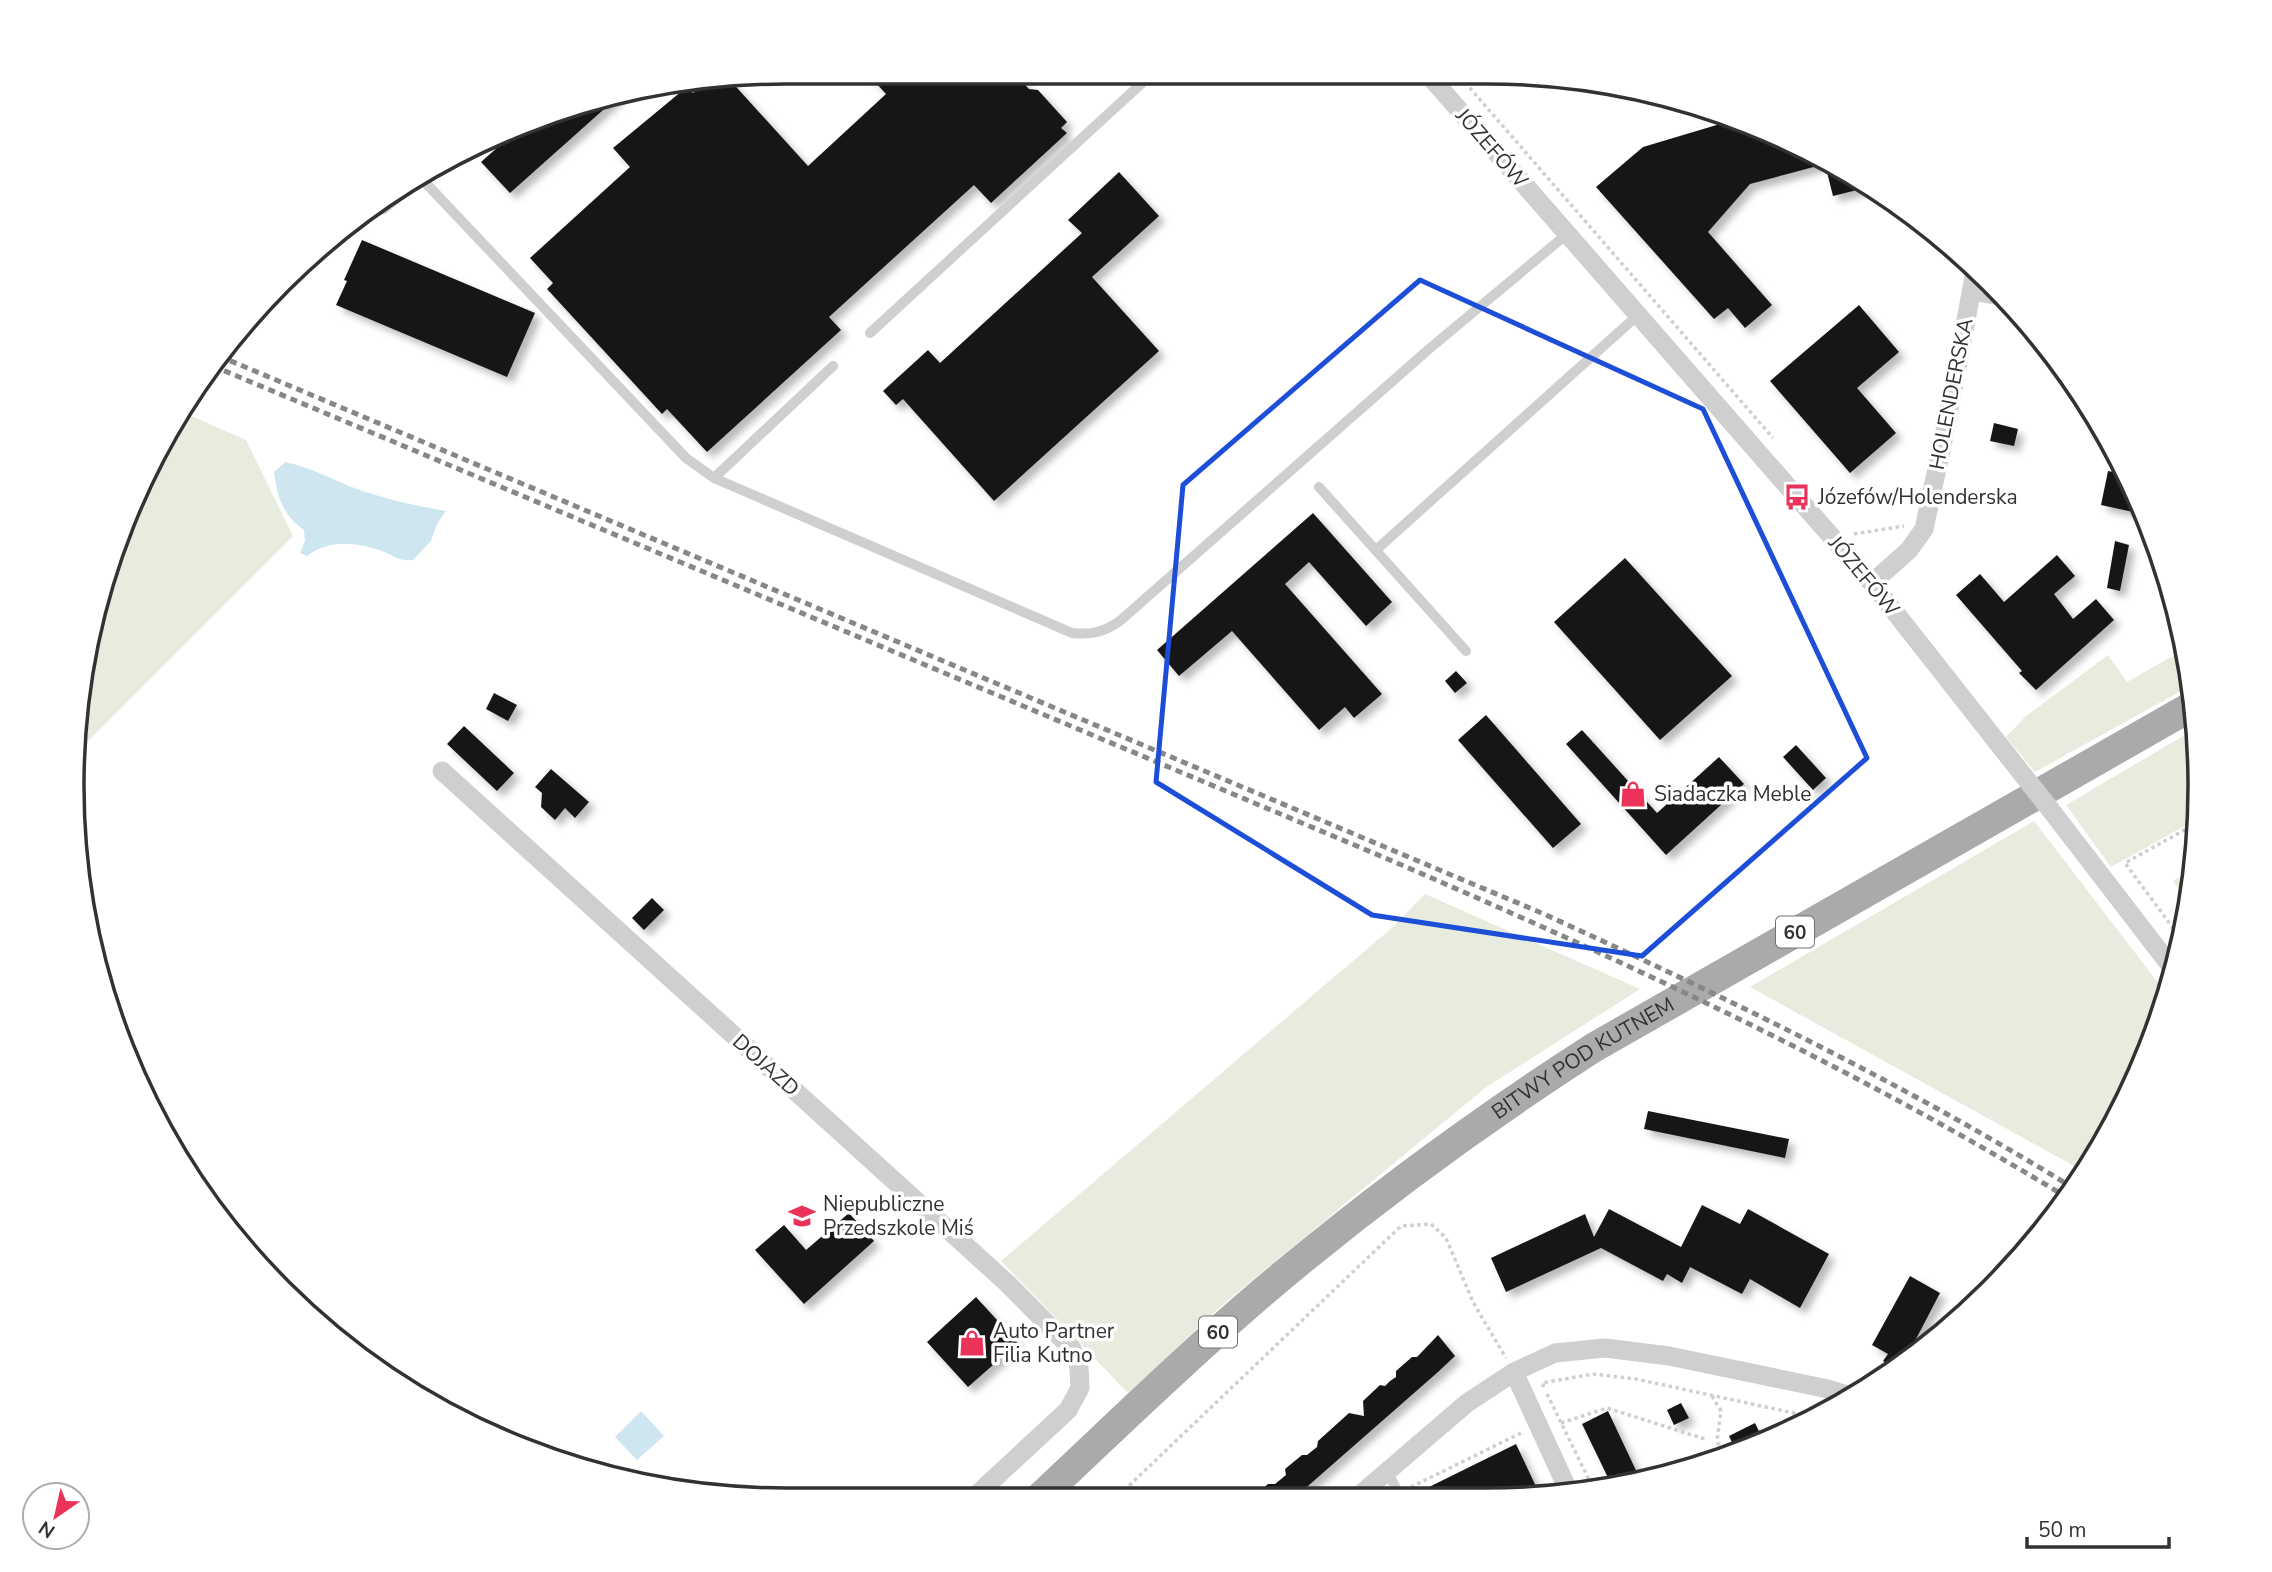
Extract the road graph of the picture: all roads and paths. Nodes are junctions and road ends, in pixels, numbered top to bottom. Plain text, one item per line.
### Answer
1 (1141, 84) edge
2 (1436, 84) edge
3 (1466, 84) edge
4 (428, 182) edge
5 (1567, 234) junction
6 (1973, 281) edge
7 (1970, 295) junction
8 (1991, 299) edge
9 (1638, 315) junction
10 (870, 333) dead end
11 (833, 366) dead end
12 (1781, 447) dead end
13 (713, 478) junction
14 (1319, 487) dead end
15 (1376, 550) junction
16 (1872, 583) junction
17 (1466, 650) dead end
18 (2183, 711) edge
19 (442, 771) dead end
20 (2186, 829) edge
21 (2174, 929) edge
22 (2166, 960) edge
23 (1514, 1372) junction
24 (1839, 1393) edge
25 (1712, 1396) junction
26 (1799, 1414) edge
27 (1561, 1423) junction
28 (1538, 1425) junction
29 (1708, 1440) dead end
30 (1719, 1448) edge
31 (1387, 1471) junction
32 (1589, 1480) edge
33 (1565, 1483) edge
34 (984, 1488) edge
35 (1050, 1488) edge
36 (1127, 1488) edge
37 (1368, 1488) edge
38 (1396, 1488) edge
39 (1411, 1488) edge

1 - 10 lane
2 - 5 street, JÓZEFÓW
3 - 12 path
4 - 13 lane
5 - 9 street, JÓZEFÓW
5 - 13 lane
6 - 7 street, HOLENDERSKA
7 - 8 lane
7 - 16 street, HOLENDERSKA
9 - 15 lane
9 - 16 street, JÓZEFÓW
11 - 13 lane
14 - 15 lane
15 - 17 lane
16 - 22 street, JÓZEFÓW, bridge
18 - 35 main road, BITWY POD KUTNEM / 60
19 - 34 street, DOJAZD
20 - 21 path
23 - 24 street
23 - 28 street
23 - 31 street
23 - 36 path
25 - 26 path
25 - 27 path
25 - 30 path
27 - 29 path
27 - 32 path
28 - 33 street
28 - 39 path
31 - 37 street
31 - 38 lane

